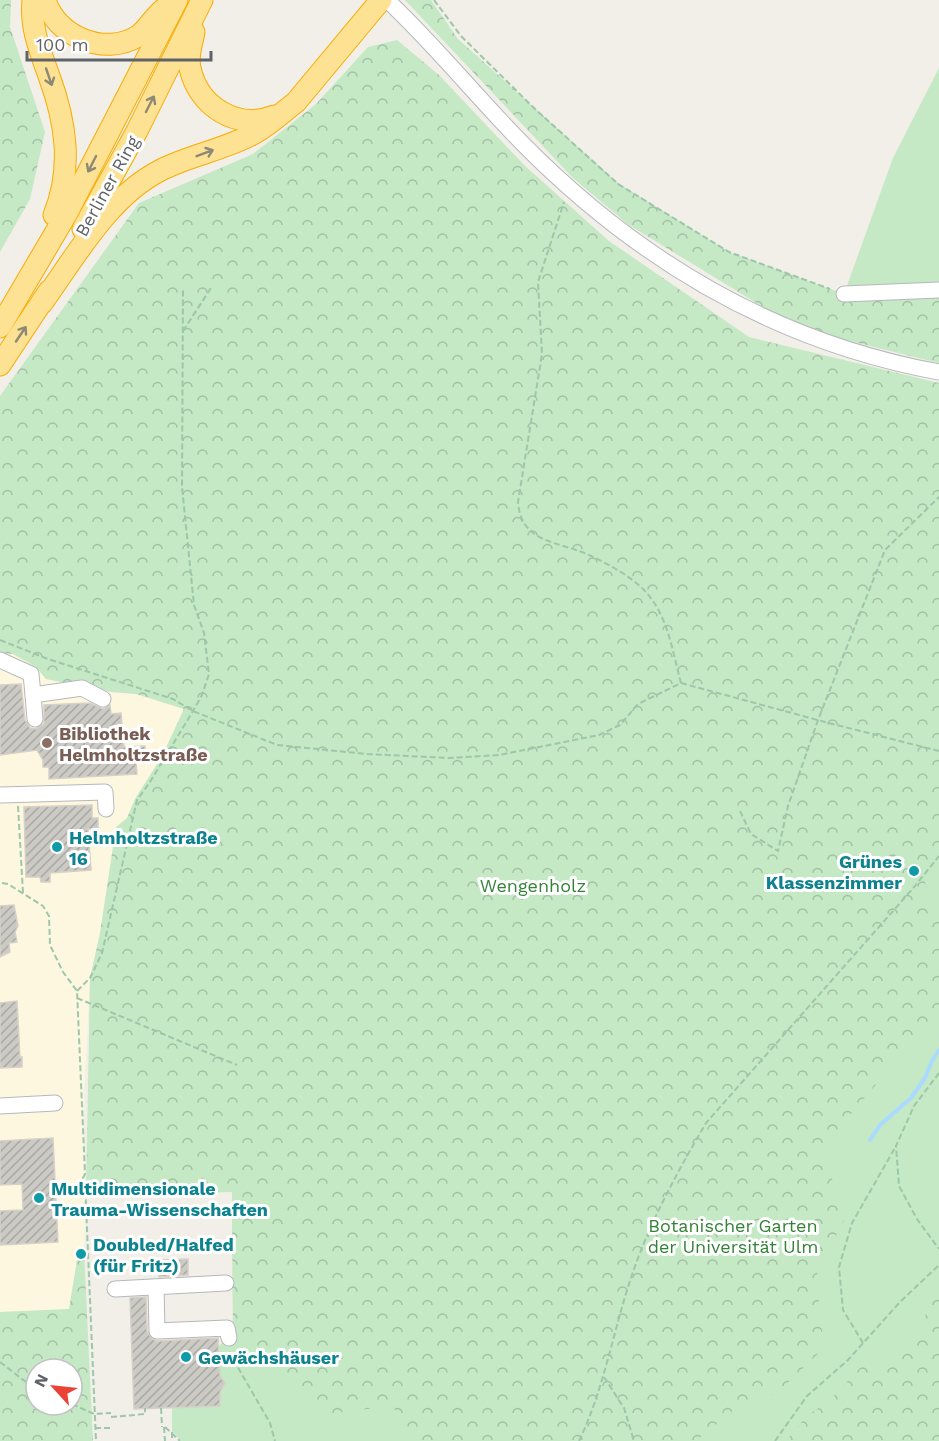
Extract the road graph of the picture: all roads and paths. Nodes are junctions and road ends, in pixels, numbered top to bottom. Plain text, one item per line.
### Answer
1 (33, 0) edge
2 (45, 0) edge
3 (177, 0) edge
4 (381, 0) edge
5 (387, 0) edge
6 (434, 0) edge
7 (201, 2) edge
8 (280, 114) junction
9 (568, 188) junction
10 (183, 288) dead end
11 (211, 288) dead end
12 (939, 290) edge
13 (844, 294) joint
14 (20, 295) junction
15 (42, 303) junction
16 (0, 327) edge
17 (182, 332) junction
18 (0, 366) edge
19 (939, 372) edge
20 (939, 496) edge
21 (0, 640) edge
22 (0, 660) edge
23 (681, 682) junction
24 (33, 694) junction
25 (103, 699) dead end
26 (193, 711) junction
27 (35, 719) dead end
28 (818, 720) junction
29 (939, 751) edge
30 (5, 795) edge
31 (106, 809) dead end
32 (740, 812) dead end
33 (939, 855) edge
34 (2, 883) dead end
35 (23, 893) junction
36 (77, 990) junction
37 (76, 998) junction
38 (237, 1065) dead end
39 (939, 1073) edge
40 (55, 1102) dead end
41 (0, 1106) edge
42 (896, 1146) junction
43 (939, 1249) edge
44 (939, 1264) edge
45 (226, 1283) dead end
46 (156, 1287) junction
47 (115, 1289) dead end
48 (229, 1338) joint
49 (862, 1343) junction
50 (0, 1362) edge
51 (604, 1377) junction
52 (24, 1380) edge
53 (145, 1408) dead end
54 (161, 1408) dead end
55 (84, 1409) edge
56 (94, 1414) junction
57 (164, 1427) junction
58 (95, 1428) junction
59 (112, 1428) dead end
60 (172, 1432) junction
61 (96, 1441) edge
62 (165, 1441) edge
63 (172, 1441) edge
64 (180, 1441) edge
65 (275, 1441) edge
66 (579, 1441) edge
67 (634, 1441) edge
68 (775, 1441) edge

1 -> 14 highway
2 - 3 highway
3 -> 14 highway, Berliner Ring
4 - 8 highway
5 - 9 street
6 - 13 path
7 - 8 highway
15 -> 7 highway, Berliner Ring
15 -> 8 highway
9 - 19 street
9 - 23 path
10 - 17 path
11 - 17 path
12 - 13 street
14 - 16 highway, Berliner Ring
18 -> 15 highway, Berliner Ring
17 - 26 path
20 - 28 path
21 - 26 path
22 - 24 street
23 - 26 path
23 - 28 path
24 - 25 street
24 - 27 street
26 - 36 path
28 - 29 path
28 - 32 path
30 - 31 street
30 - 35 path
33 - 51 path
34 - 35 path
35 - 36 path
36 - 37 path
37 - 38 path
37 - 56 path
39 - 42 path
40 - 41 street
42 - 43 path
42 - 49 path
44 - 49 path
45 - 46 street
46 - 47 street
46 - 48 street
48 - 65 path
49 - 68 path
50 - 52 path
51 - 66 path
51 - 67 path
53 - 56 path
54 - 57 path
55 - 56 path
56 - 58 path
57 - 60 path
57 - 62 path
58 - 59 path
58 - 61 path
60 - 63 path
60 - 64 path

